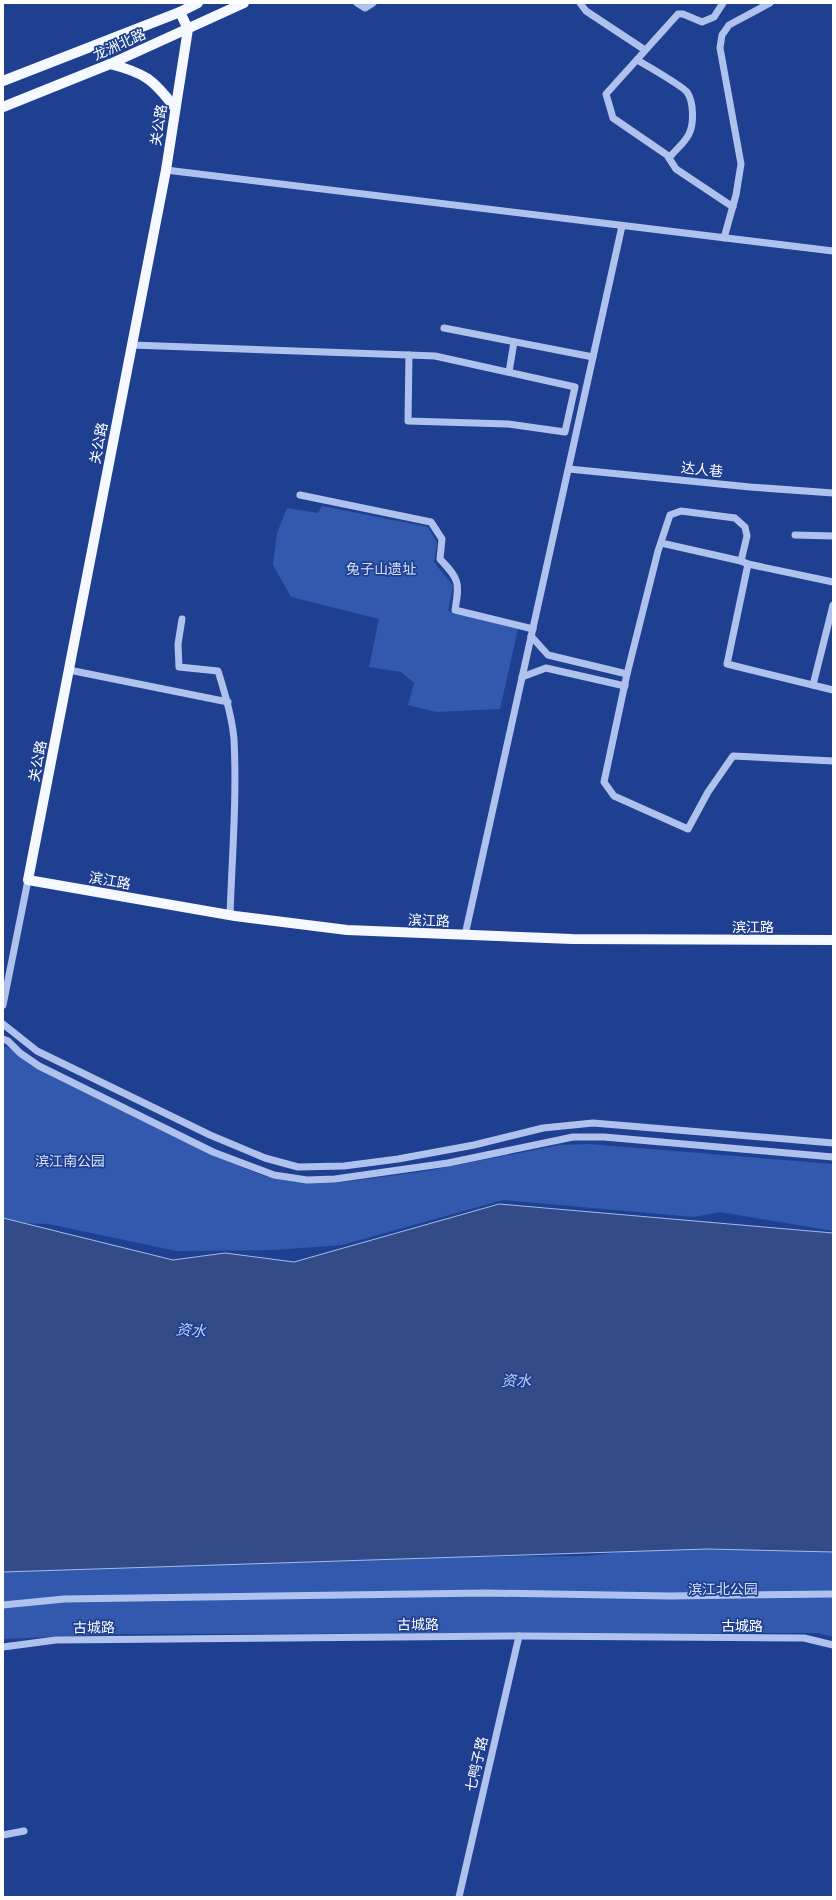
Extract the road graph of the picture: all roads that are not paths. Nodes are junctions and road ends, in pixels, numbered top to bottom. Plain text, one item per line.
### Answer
1 (198, 3) edge
2 (244, 3) edge
3 (357, 3) edge
4 (373, 3) edge
5 (580, 3) edge
6 (723, 3) edge
7 (770, 3) edge
8 (180, 12) junction
9 (188, 29) junction
10 (646, 50) junction
11 (637, 60) junction
12 (110, 64) junction
13 (3, 81) edge
14 (3, 107) edge
15 (175, 108) junction
16 (669, 158) junction
17 (166, 170) junction
18 (733, 207) junction
19 (622, 226) junction
20 (724, 238) junction
21 (833, 251) edge
22 (444, 328) dead end
23 (514, 342) junction
24 (132, 346) junction
25 (409, 355) junction
26 (593, 357) junction
27 (509, 372) junction
28 (569, 469) junction
29 (833, 493) edge
30 (300, 495) dead end
31 (795, 535) dead end
32 (833, 536) edge
33 (661, 543) junction
34 (745, 562) junction
35 (833, 582) edge
36 (833, 605) edge
37 (182, 619) dead end
38 (532, 633) junction
39 (69, 670) junction
40 (627, 674) junction
41 (522, 677) junction
42 (814, 685) junction
43 (625, 686) junction
44 (833, 690) edge
45 (228, 702) junction
46 (833, 761) edge
47 (28, 880) junction
48 (230, 915) junction
49 (465, 935) junction
50 (833, 940) edge
51 (3, 1005) edge
52 (3, 1024) edge
53 (3, 1039) edge
54 (833, 1143) edge
55 (833, 1157) edge
56 (833, 1594) edge
57 (3, 1605) edge
58 (519, 1636) junction
59 (833, 1644) edge
60 (3, 1647) edge
61 (24, 1831) dead end
62 (3, 1835) edge
63 (459, 1897) edge

1 - 8 main road, 龙洲北路
2 - 9 main road, 龙洲北路
3 - 4 street
5 - 10 street
6 - 10 street
7 - 18 street
8 - 9 main road
8 - 13 main road, 龙洲北路
9 - 12 main road, 龙洲北路
9 - 15 main road, 关公路
10 - 11 street
11 - 16 street
11 - 16 street
12 - 14 main road, 龙洲北路
12 - 15 main road
15 - 17 main road, 关公路
16 - 18 street
17 - 19 street
17 - 24 main road, 关公路
18 - 20 street
19 - 20 street
19 - 26 street
20 - 21 street
22 - 23 street
23 - 26 street
23 - 27 street
24 - 25 street
24 - 39 main road, 关公路
25 - 27 street
25 - 27 street
26 - 28 street
28 - 29 street, 达人巷
28 - 38 street
30 - 38 street
31 - 32 street
33 - 34 street
33 - 34 street
33 - 40 street
34 - 35 street
34 - 42 street
36 - 42 street
37 - 45 street
38 - 40 street
38 - 41 street
39 - 45 street
39 - 47 main road, 关公路
40 - 43 street
41 - 43 street
41 - 49 street
42 - 44 street
43 - 46 street
45 - 48 street
47 - 48 main road, 滨江路
47 - 51 street
48 - 49 main road, 滨江路
49 - 50 main road, 滨江路
52 - 54 street
53 - 55 street
56 - 57 street
58 - 59 street, 古城路
58 - 60 street, 古城路
58 - 63 street, 七鸭子路
61 - 62 street

